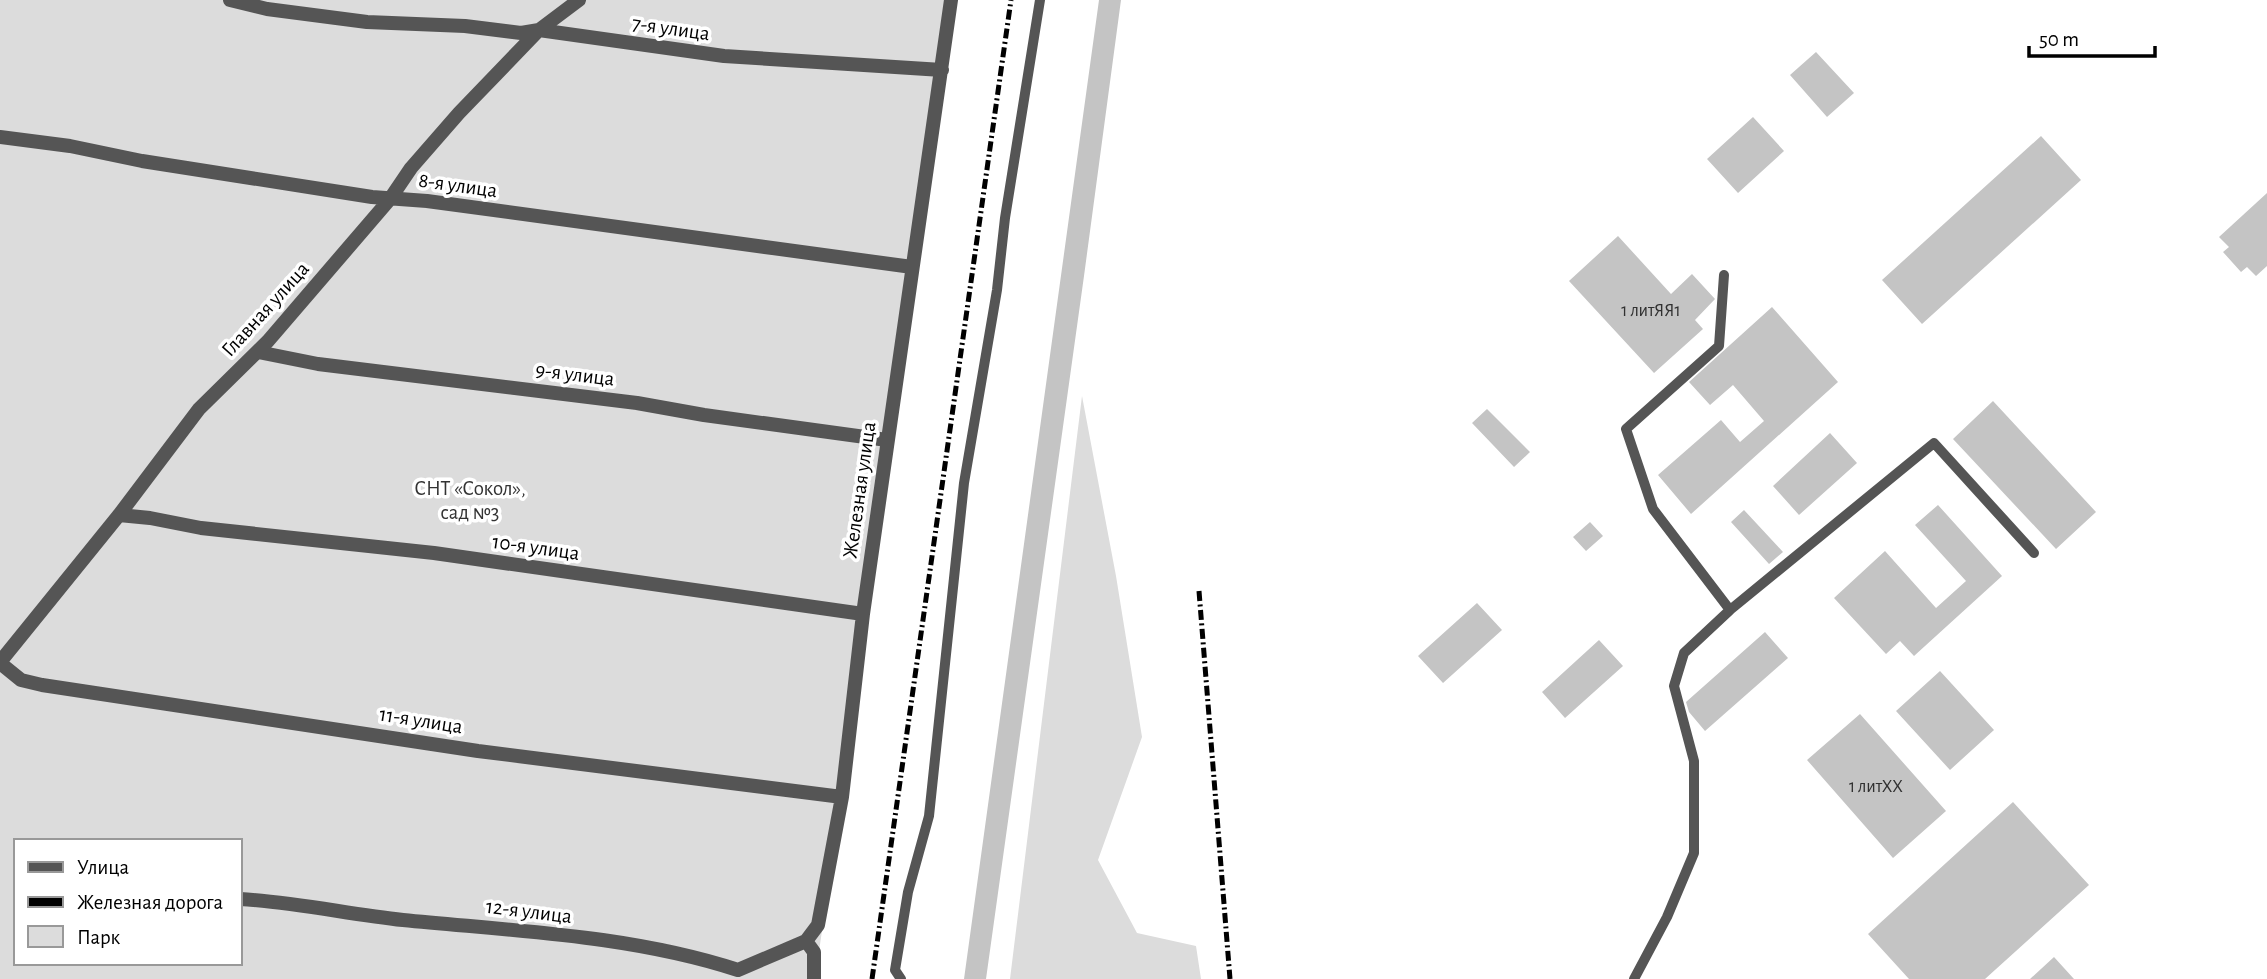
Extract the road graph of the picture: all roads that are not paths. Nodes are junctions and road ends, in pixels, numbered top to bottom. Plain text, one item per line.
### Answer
1 (230, 0) edge
2 (579, 0) edge
3 (951, 0) edge
4 (1040, 0) edge
5 (538, 30) junction
6 (942, 70) junction
7 (0, 137) edge
8 (390, 199) junction
9 (912, 267) junction
10 (1724, 275) dead end
11 (258, 352) junction
12 (887, 440) junction
13 (119, 515) junction
14 (2034, 553) dead end
15 (1730, 610) junction
16 (863, 614) junction
17 (0, 663) edge
18 (842, 797) junction
19 (242, 899) edge
20 (806, 941) junction
21 (733, 975) edge
22 (814, 979) edge
23 (901, 979) edge
24 (1634, 979) edge

1 - 5 street, 7-я улица
2 - 5 street, Главная улица
3 - 6 street, Железная улица
4 - 23 lane
5 - 6 street, 7-я улица
5 - 8 street, Главная улица
6 - 9 street, Железная улица
7 - 8 street, 8-я улица
8 - 9 street, 8-я улица
8 - 11 street, Главная улица
9 - 12 street, Железная улица
10 - 15 lane
11 - 12 street, 9-я улица
11 - 13 street, Главная улица
12 - 16 street, Железная улица
13 - 16 street, 10-я улица
13 - 17 street, Главная улица
14 - 15 lane
15 - 24 lane
16 - 18 street, Железная улица
17 - 18 street, 11-я улица
18 - 20 street, Железная улица
19 - 21 street, 12-я улица
20 - 21 street, 12-я улица
20 - 22 street

